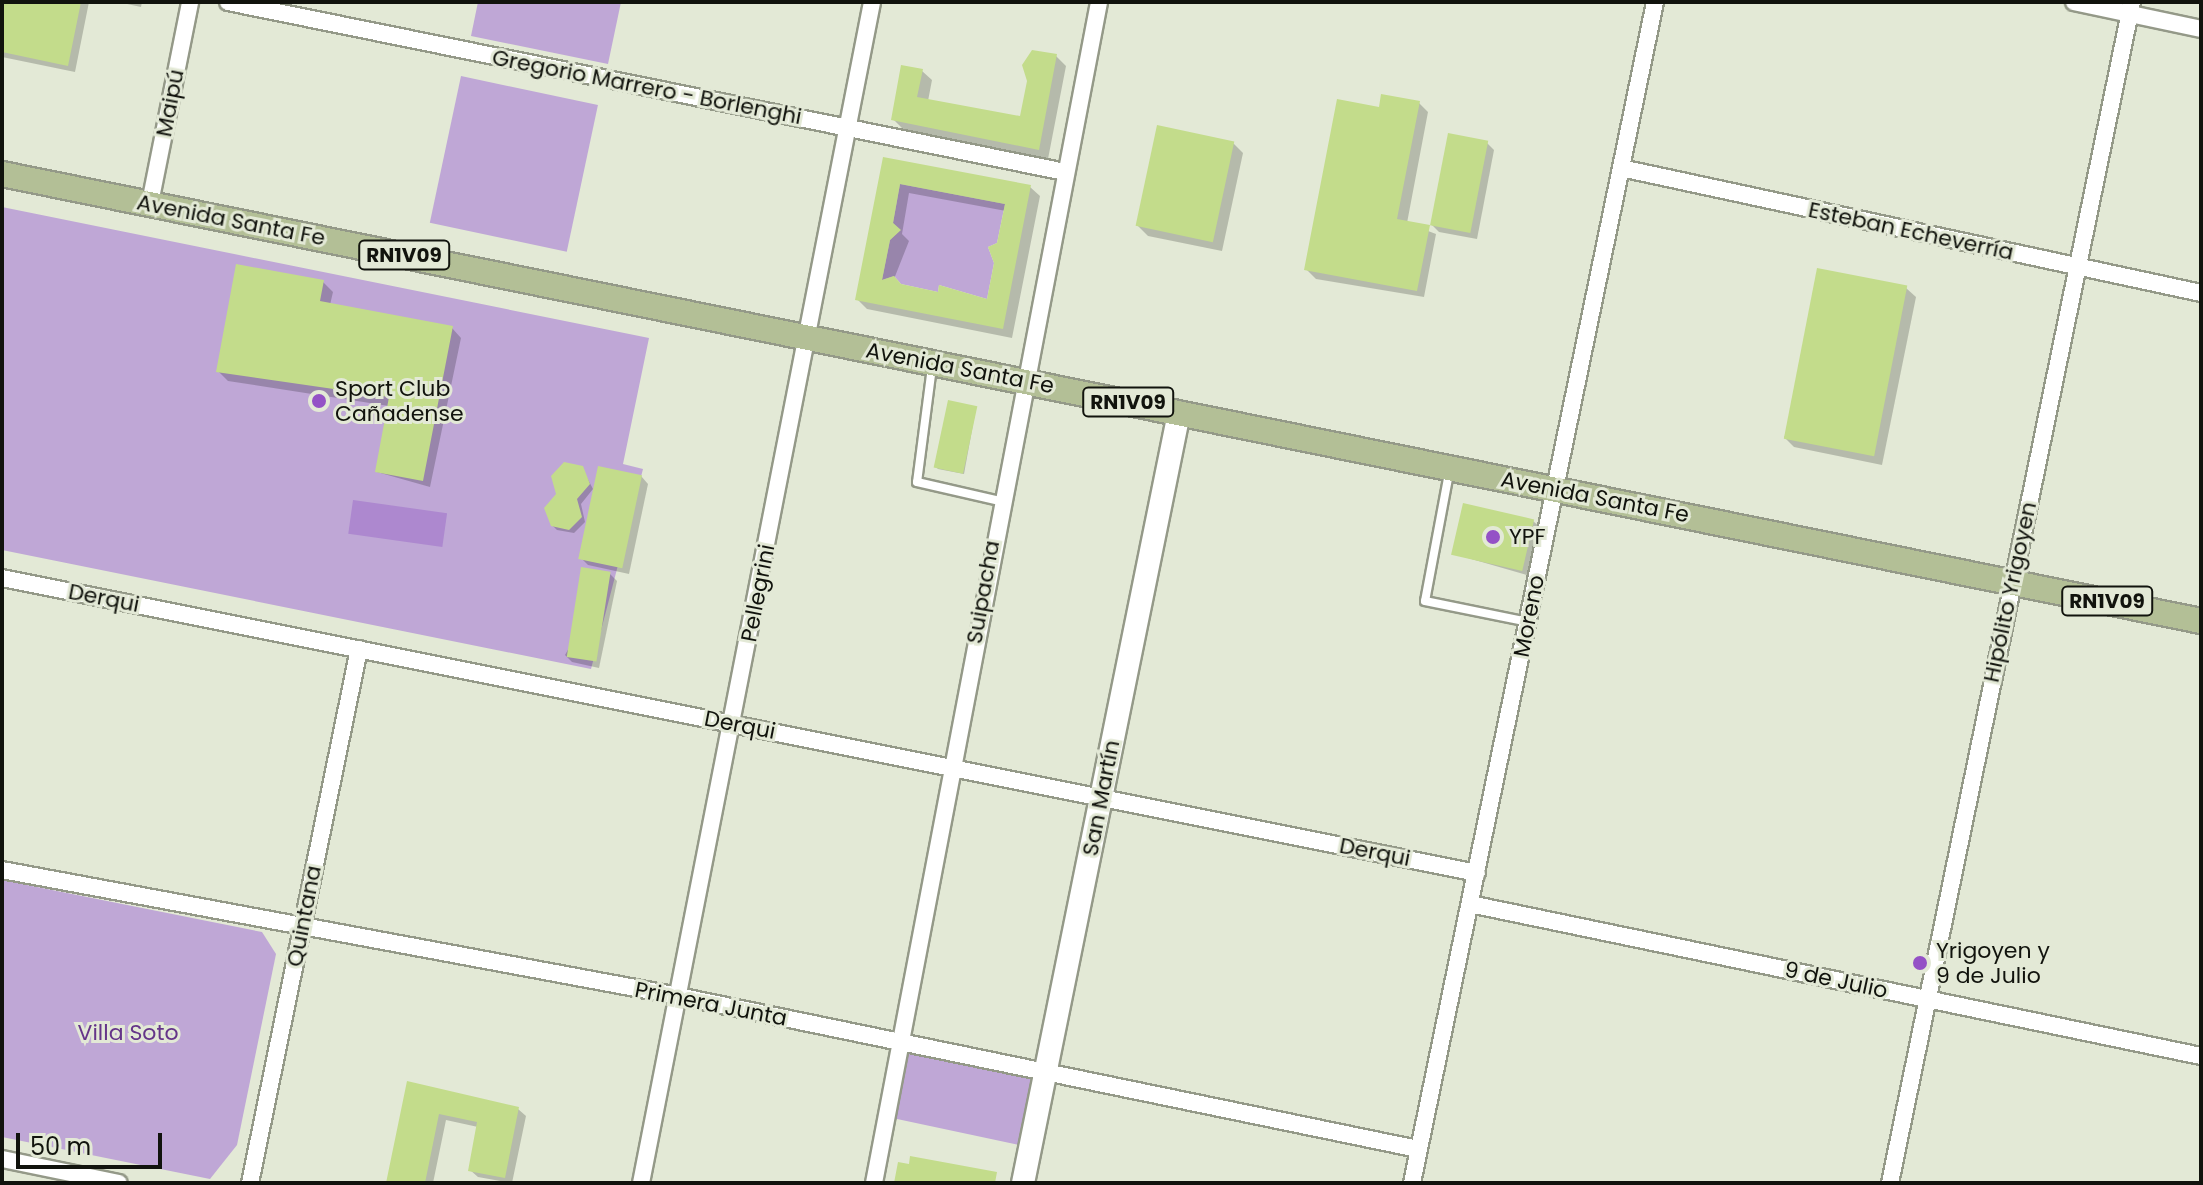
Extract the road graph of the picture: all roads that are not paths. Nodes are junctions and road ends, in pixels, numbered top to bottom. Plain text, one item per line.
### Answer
1 (190, 2) edge
2 (228, 2) edge
3 (872, 2) edge
4 (1099, 2) edge
5 (1655, 2) edge
6 (2074, 2) edge
7 (2131, 8) edge
8 (2201, 29) edge
9 (848, 128) junction
10 (1621, 168) junction
11 (1065, 172) junction
12 (2, 174) edge
13 (150, 203) junction
14 (2077, 267) junction
15 (2201, 293) edge
16 (805, 337) junction
17 (932, 363) junction
18 (1022, 381) junction
19 (1179, 413) junction
20 (1450, 468) junction
21 (1555, 489) junction
22 (1000, 501) junction
23 (2, 578) edge
24 (2012, 582) junction
25 (2201, 621) edge
26 (1528, 622) junction
27 (359, 649) junction
28 (733, 724) junction
29 (950, 768) junction
30 (1101, 798) junction
31 (2, 870) edge
32 (1477, 873) junction
33 (1470, 904) junction
34 (302, 930) junction
35 (673, 995) junction
36 (1928, 999) junction
37 (900, 1042) junction
38 (2201, 1056) edge
39 (1045, 1072) junction
40 (1418, 1149) junction
41 (2, 1159) edge
42 (119, 1183) edge
43 (250, 1183) edge
44 (641, 1183) edge
45 (874, 1183) edge
46 (1023, 1183) edge
47 (1412, 1183) edge
48 (1890, 1183) edge

1 - 13 street, Maipú
2 - 9 street, Gregorio Marrero - Borlenghi
3 - 9 street, Pellegrini
4 - 11 street, Suipacha
5 - 10 street, Moreno
6 - 7 street
7 - 8 street
7 - 14 street, Hipólito Yrigoyen
9 - 11 street, Gregorio Marrero - Borlenghi
9 - 16 street, Pellegrini
10 - 14 street, Esteban Echeverría
10 - 21 street, Moreno
11 - 18 street, Suipacha
12 - 13 main road, Avenida Santa Fe / RN1V09
13 - 16 main road, Avenida Santa Fe / RN1V09
14 - 15 street, Esteban Echeverría
14 - 24 street, Hipólito Yrigoyen
16 - 17 main road, Avenida Santa Fe / RN1V09
16 - 28 street, Pellegrini
17 - 18 main road, Avenida Santa Fe / RN1V09
17 - 22 lane
18 - 19 main road, Avenida Santa Fe / RN1V09
18 - 22 street, Suipacha
19 - 20 main road, Avenida Santa Fe / RN1V09
19 - 30 main road, San Martín
20 - 21 main road, Avenida Santa Fe / RN1V09
20 - 26 lane
21 - 24 main road, Avenida Santa Fe / RN1V09
21 - 26 street, Moreno
22 - 29 street, Suipacha
23 - 27 street, Derqui
24 - 25 main road, Avenida Santa Fe / RN1V09
24 - 36 street, Hipólito Yrigoyen
26 - 32 street, Moreno
27 - 28 street, Derqui
27 - 34 street, Quintana
28 - 29 street, Derqui
28 - 35 street, Pellegrini
29 - 30 street, Derqui
29 - 37 street, Suipacha
30 - 32 street, Derqui
30 - 39 main road, San Martín
31 - 34 street, Primera Junta
32 - 33 street, Moreno
33 - 36 street, 9 de Julio
33 - 40 street, Moreno
34 - 35 street, Primera Junta
34 - 43 street, Quintana
35 - 37 street, Primera Junta
35 - 44 street, Pellegrini
36 - 38 street, 9 de Julio
36 - 48 street, Hipólito Yrigoyen
37 - 39 street, Primera Junta
37 - 45 street, Suipacha
39 - 40 street, Primera Junta
39 - 46 main road, San Martín
40 - 47 street, Moreno
41 - 42 street

